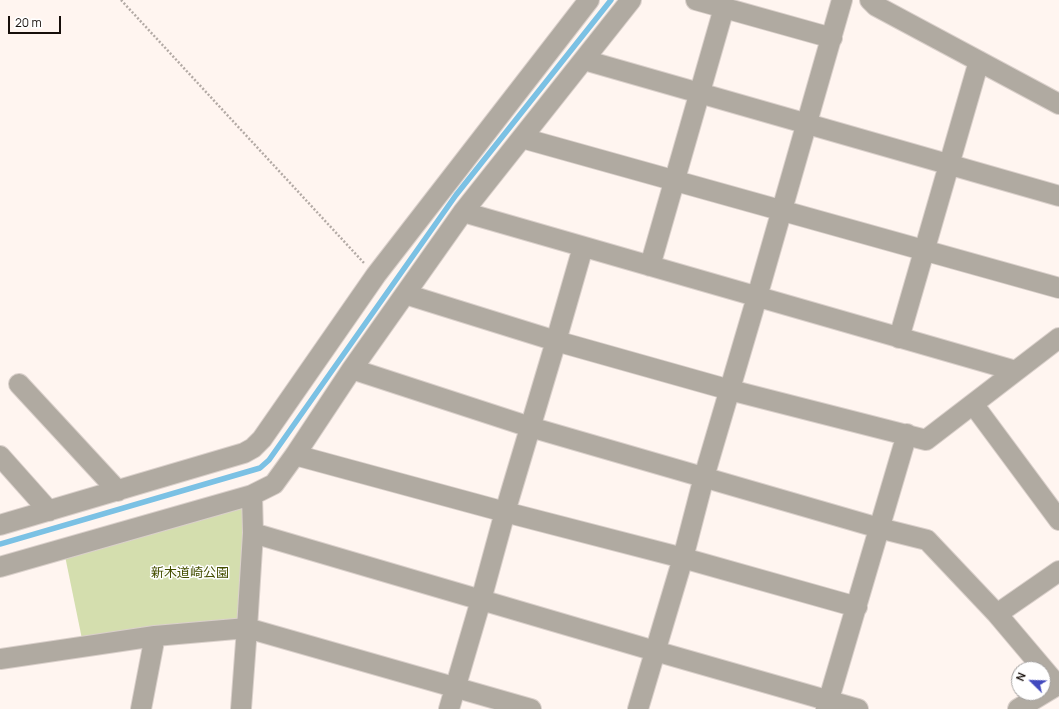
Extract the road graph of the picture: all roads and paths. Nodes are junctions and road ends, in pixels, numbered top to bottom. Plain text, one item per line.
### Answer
1 (121, 0) edge
2 (589, 0) edge
3 (632, 0) edge
4 (696, 0) edge
5 (842, 0) edge
6 (870, 0) edge
7 (724, 8) junction
8 (832, 38) junction
9 (584, 60) junction
10 (979, 61) junction
11 (700, 93) junction
12 (1059, 104) edge
13 (807, 124) junction
14 (522, 138) junction
15 (949, 165) junction
16 (675, 181) junction
17 (1059, 196) edge
18 (782, 210) junction
19 (463, 212) junction
20 (582, 246) junction
21 (924, 250) junction
22 (650, 266) junction
23 (376, 275) junction
24 (1059, 288) edge
25 (405, 294) junction
26 (757, 297) junction
27 (899, 338) junction
28 (556, 341) junction
29 (1057, 343) edge
30 (352, 369) junction
31 (1016, 371) junction
32 (19, 384) dead end
33 (730, 390) junction
34 (972, 404) junction
35 (530, 427) junction
36 (907, 434) junction
37 (295, 455) junction
38 (0, 456) edge
39 (704, 477) junction
40 (118, 491) junction
41 (252, 495) junction
42 (49, 511) junction
43 (505, 512) junction
44 (1059, 520) edge
45 (0, 525) edge
46 (879, 528) junction
47 (252, 533) junction
48 (683, 558) junction
49 (0, 567) edge
50 (1059, 571) edge
51 (481, 600) junction
52 (857, 607) junction
53 (997, 614) junction
54 (248, 628) junction
55 (155, 636) junction
56 (655, 651) junction
57 (0, 659) edge
58 (1058, 685) edge
59 (456, 687) junction
60 (827, 705) edge
61 (141, 709) edge
62 (241, 709) edge
63 (450, 709) edge
64 (531, 709) edge
65 (638, 709) edge
66 (858, 709) edge
67 (1018, 709) edge

1 - 23 path
2 - 23 street
3 - 9 street
4 - 7 street
5 - 8 street
6 - 10 street
7 - 8 street
7 - 11 street
8 - 13 street
9 - 11 street
9 - 14 street
10 - 12 street
10 - 15 street
11 - 13 street
11 - 16 street
13 - 15 street
13 - 18 street
14 - 16 street
14 - 19 street
15 - 17 street
15 - 21 street
16 - 18 street
16 - 22 street
18 - 21 street
18 - 26 street
19 - 20 street
19 - 25 street
20 - 22 street
20 - 28 street
21 - 24 street
21 - 27 street
22 - 26 street
23 - 40 street
25 - 28 street
25 - 30 street
26 - 27 street
26 - 33 street
27 - 31 street
28 - 33 street
28 - 35 street
29 - 31 street
30 - 35 street
30 - 37 street
31 - 34 street
32 - 40 street
33 - 36 street
33 - 39 street
34 - 36 street
34 - 44 street
35 - 39 street
35 - 43 street
36 - 46 street
37 - 41 street
37 - 43 street
38 - 42 street
39 - 46 street
39 - 48 street
40 - 42 street
41 - 47 street
41 - 49 street
42 - 45 street
43 - 48 street
43 - 51 street
46 - 52 street
46 - 53 street
47 - 51 street
47 - 54 street
48 - 52 street
48 - 56 street
50 - 53 street
51 - 56 street
51 - 59 street
52 - 60 street
53 - 58 street
54 - 55 street
54 - 59 street
54 - 62 street
55 - 57 street
55 - 61 street
56 - 60 street
56 - 65 street
58 - 67 street
59 - 63 street
59 - 64 street
60 - 66 street

